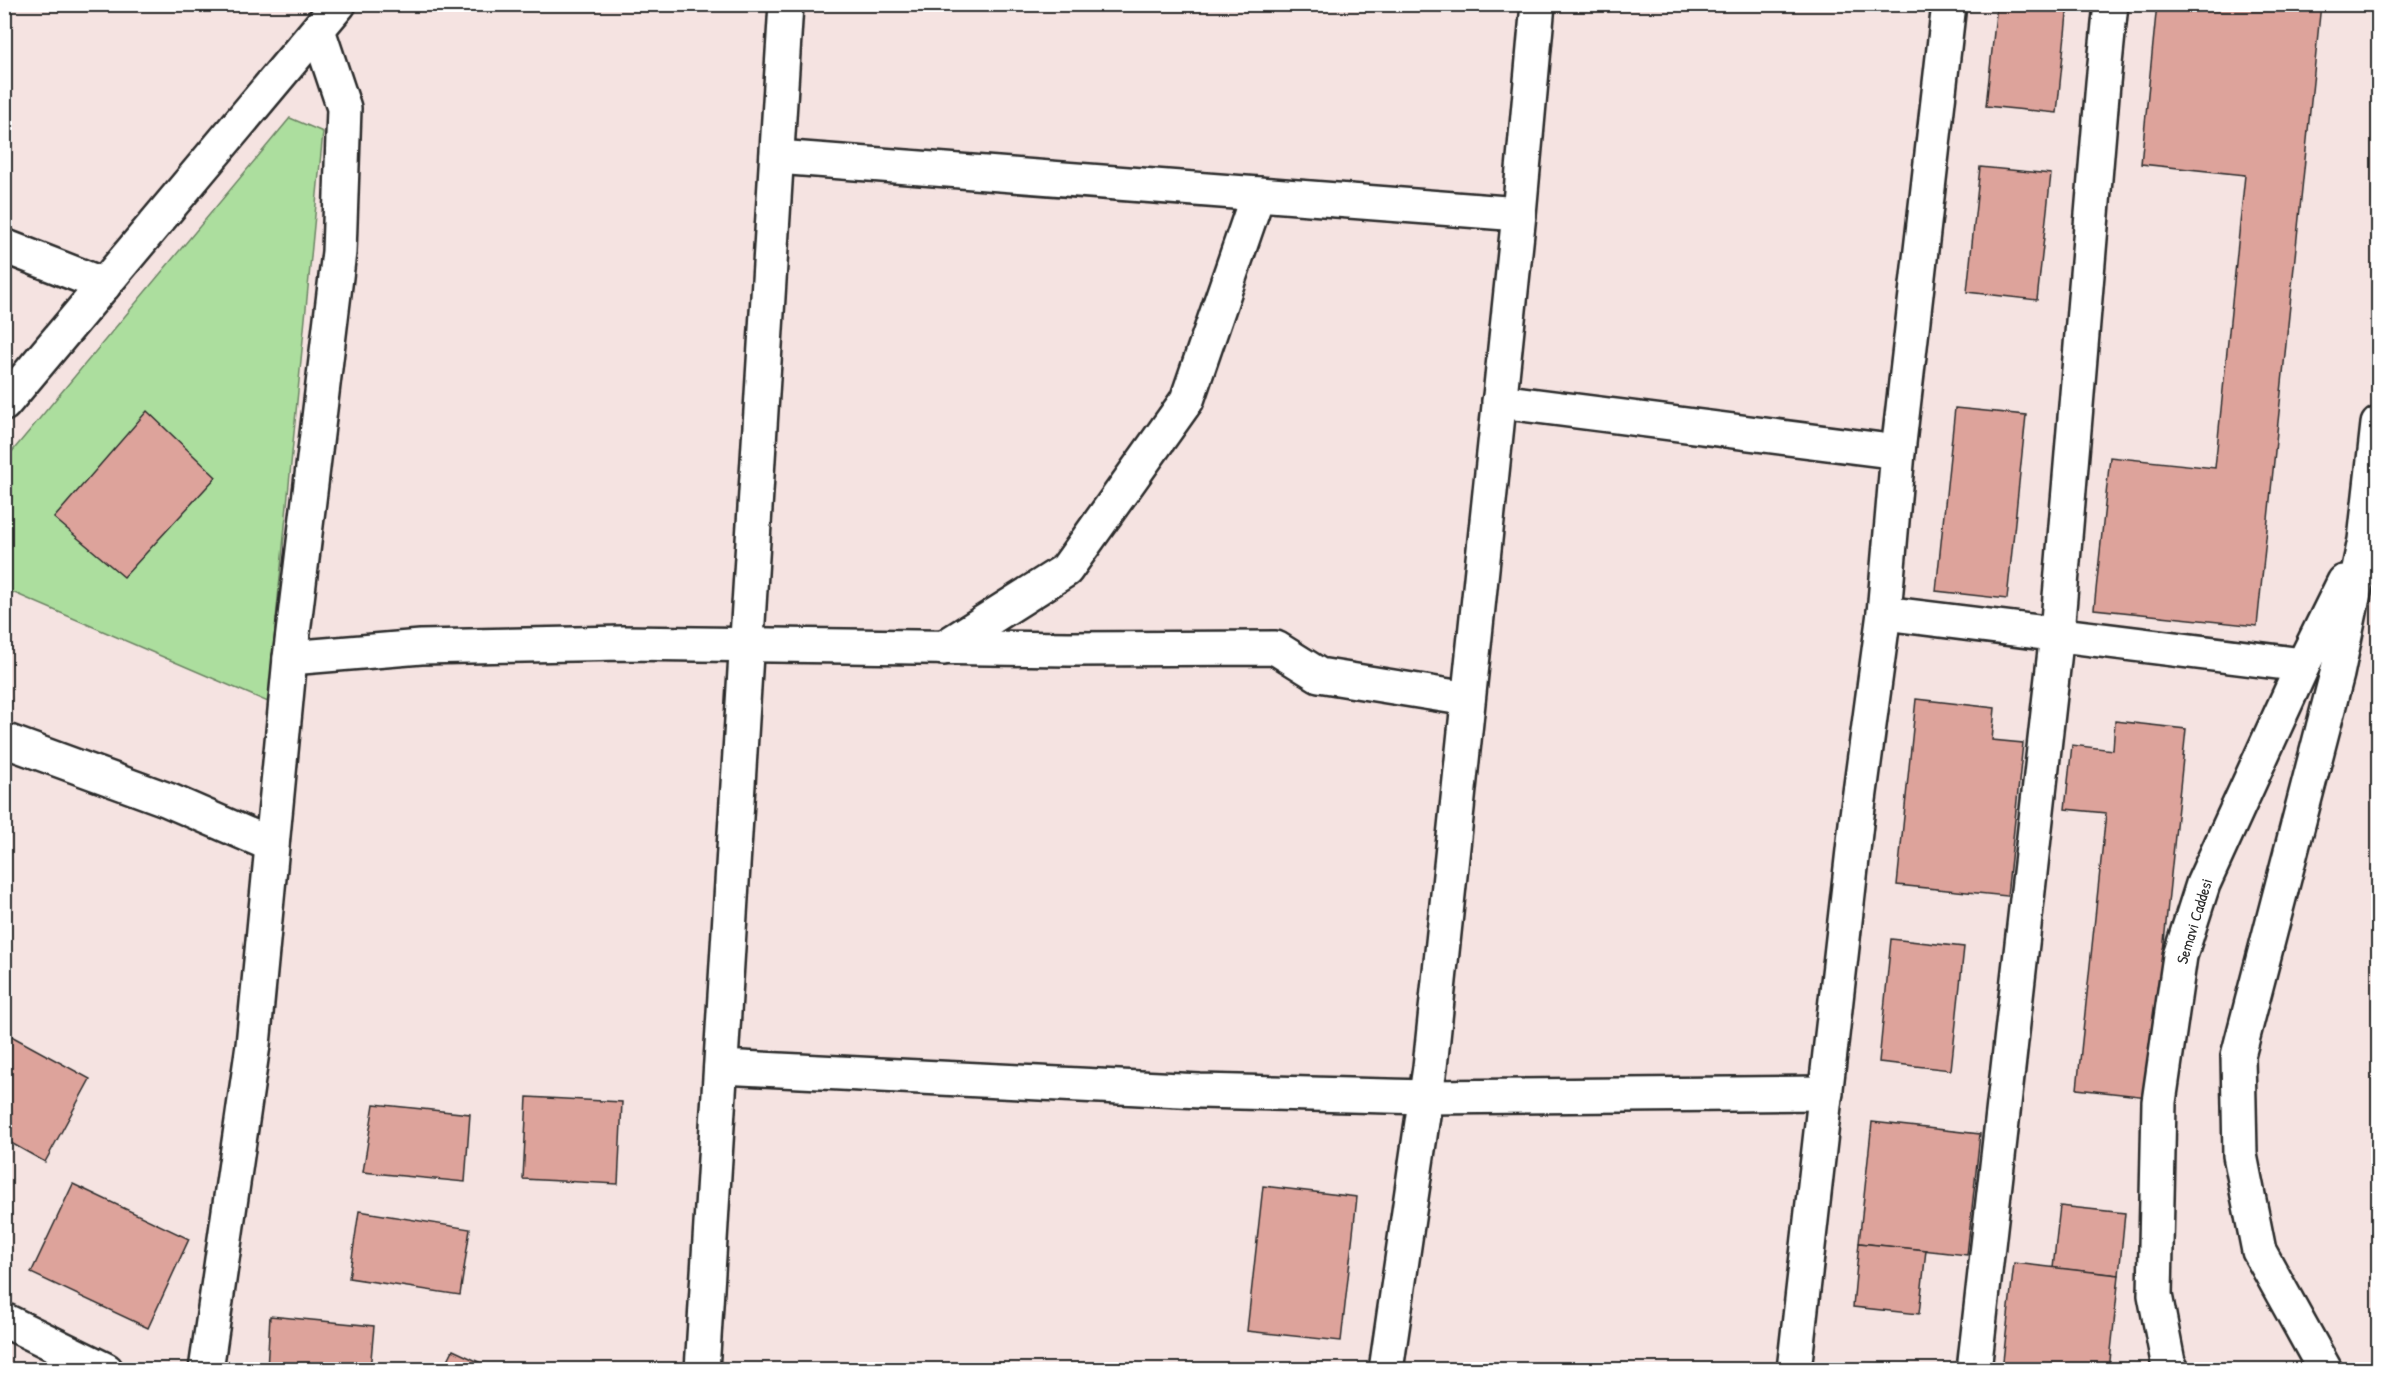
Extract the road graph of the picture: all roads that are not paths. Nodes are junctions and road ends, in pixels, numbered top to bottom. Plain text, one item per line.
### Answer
1 (339, 4) edge
2 (786, 4) edge
3 (1538, 4) edge
4 (1949, 4) edge
5 (2111, 4) edge
6 (318, 30) junction
7 (777, 157) junction
8 (1258, 194) junction
9 (1519, 214) junction
10 (4, 246) edge
11 (104, 285) junction
12 (1499, 401) junction
13 (4, 404) edge
14 (2379, 424) edge
15 (1898, 452) junction
16 (2365, 540) junction
17 (1884, 613) junction
18 (2057, 633) junction
19 (747, 646) junction
20 (943, 648) junction
21 (290, 657) junction
22 (2303, 664) junction
23 (1468, 699) junction
24 (4, 740) edge
25 (272, 845) junction
26 (721, 1067) junction
27 (1826, 1093) junction
28 (1426, 1097) junction
29 (4, 1320) edge
30 (106, 1370) edge
31 (206, 1370) edge
32 (702, 1370) edge
33 (1386, 1370) edge
34 (1794, 1370) edge
35 (1974, 1370) edge
36 (2172, 1370) edge
37 (2325, 1370) edge

1 - 6 street
2 - 7 street
3 - 9 street
4 - 15 street
5 - 18 street
6 - 11 street
6 - 21 street
7 - 8 street
7 - 19 street
8 - 9 street
8 - 20 street
9 - 12 street
10 - 11 street
11 - 13 street
12 - 15 street
12 - 23 street
14 - 16 street, Semavi Caddesi
15 - 17 street
16 - 22 street, Semavi Caddesi
16 - 37 street, Semavi Caddesi
17 - 18 street
17 - 27 street
18 - 22 street
18 - 35 street
19 - 20 street
19 - 21 street
19 - 26 street
20 - 23 street
21 - 25 street
22 - 36 street, Semavi Caddesi
23 - 28 street
24 - 25 street
25 - 31 street
26 - 28 street
26 - 32 street
27 - 28 street
27 - 34 street
28 - 33 street
29 - 30 street

